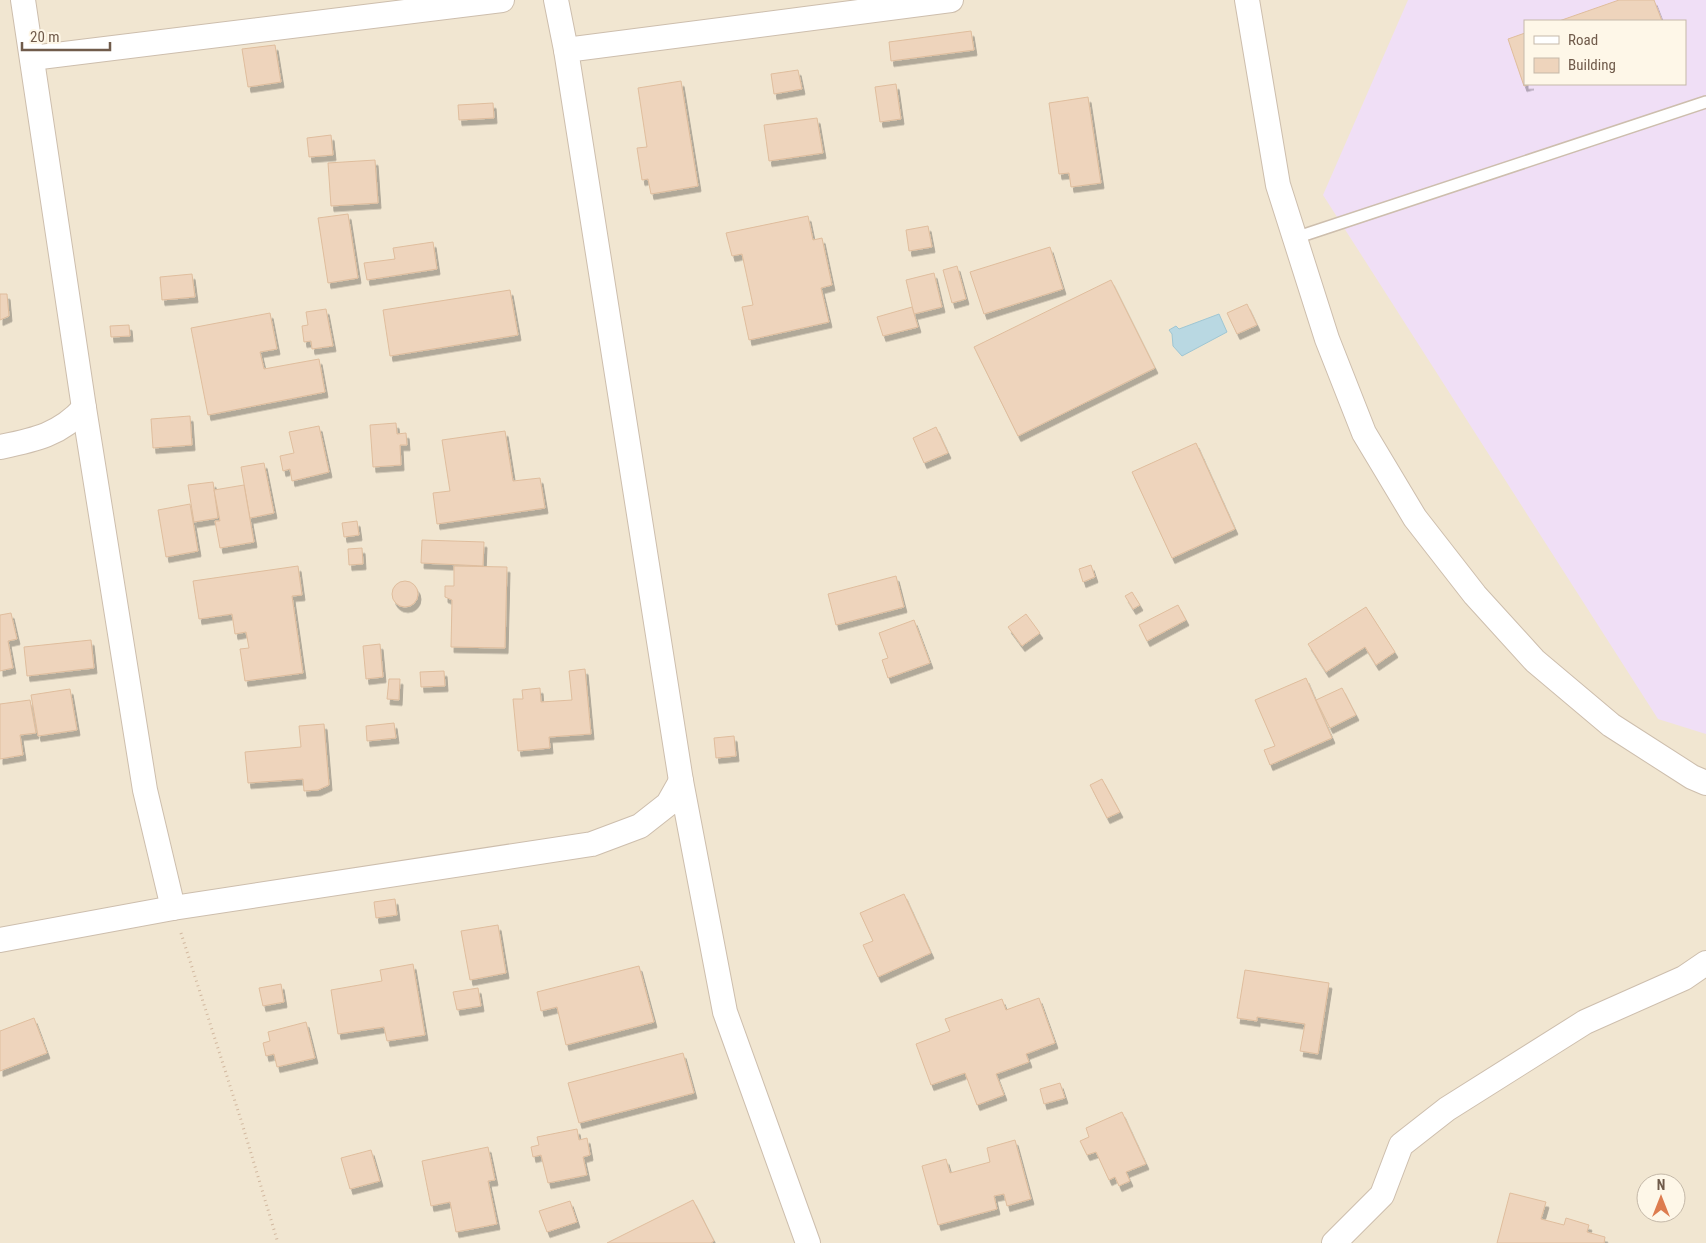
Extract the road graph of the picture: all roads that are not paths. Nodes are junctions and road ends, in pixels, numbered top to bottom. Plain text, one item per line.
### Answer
1 (23, 0) edge
2 (502, 0) edge
3 (556, 0) edge
4 (951, 0) edge
5 (1247, 0) edge
6 (566, 50) junction
7 (32, 58) junction
8 (1706, 102) edge
9 (1295, 238) junction
10 (84, 408) junction
11 (0, 447) edge
12 (680, 781) junction
13 (1706, 783) edge
14 (173, 908) junction
15 (0, 940) edge
16 (1706, 963) edge
17 (808, 1243) edge
18 (1334, 1243) edge

1 - 7 street
2 - 7 street
3 - 6 street
4 - 6 street
5 - 9 street
6 - 12 street
7 - 10 street
8 - 9 lane
9 - 13 street
10 - 11 street
10 - 14 street
12 - 14 street
12 - 17 street
14 - 15 street
16 - 18 street

